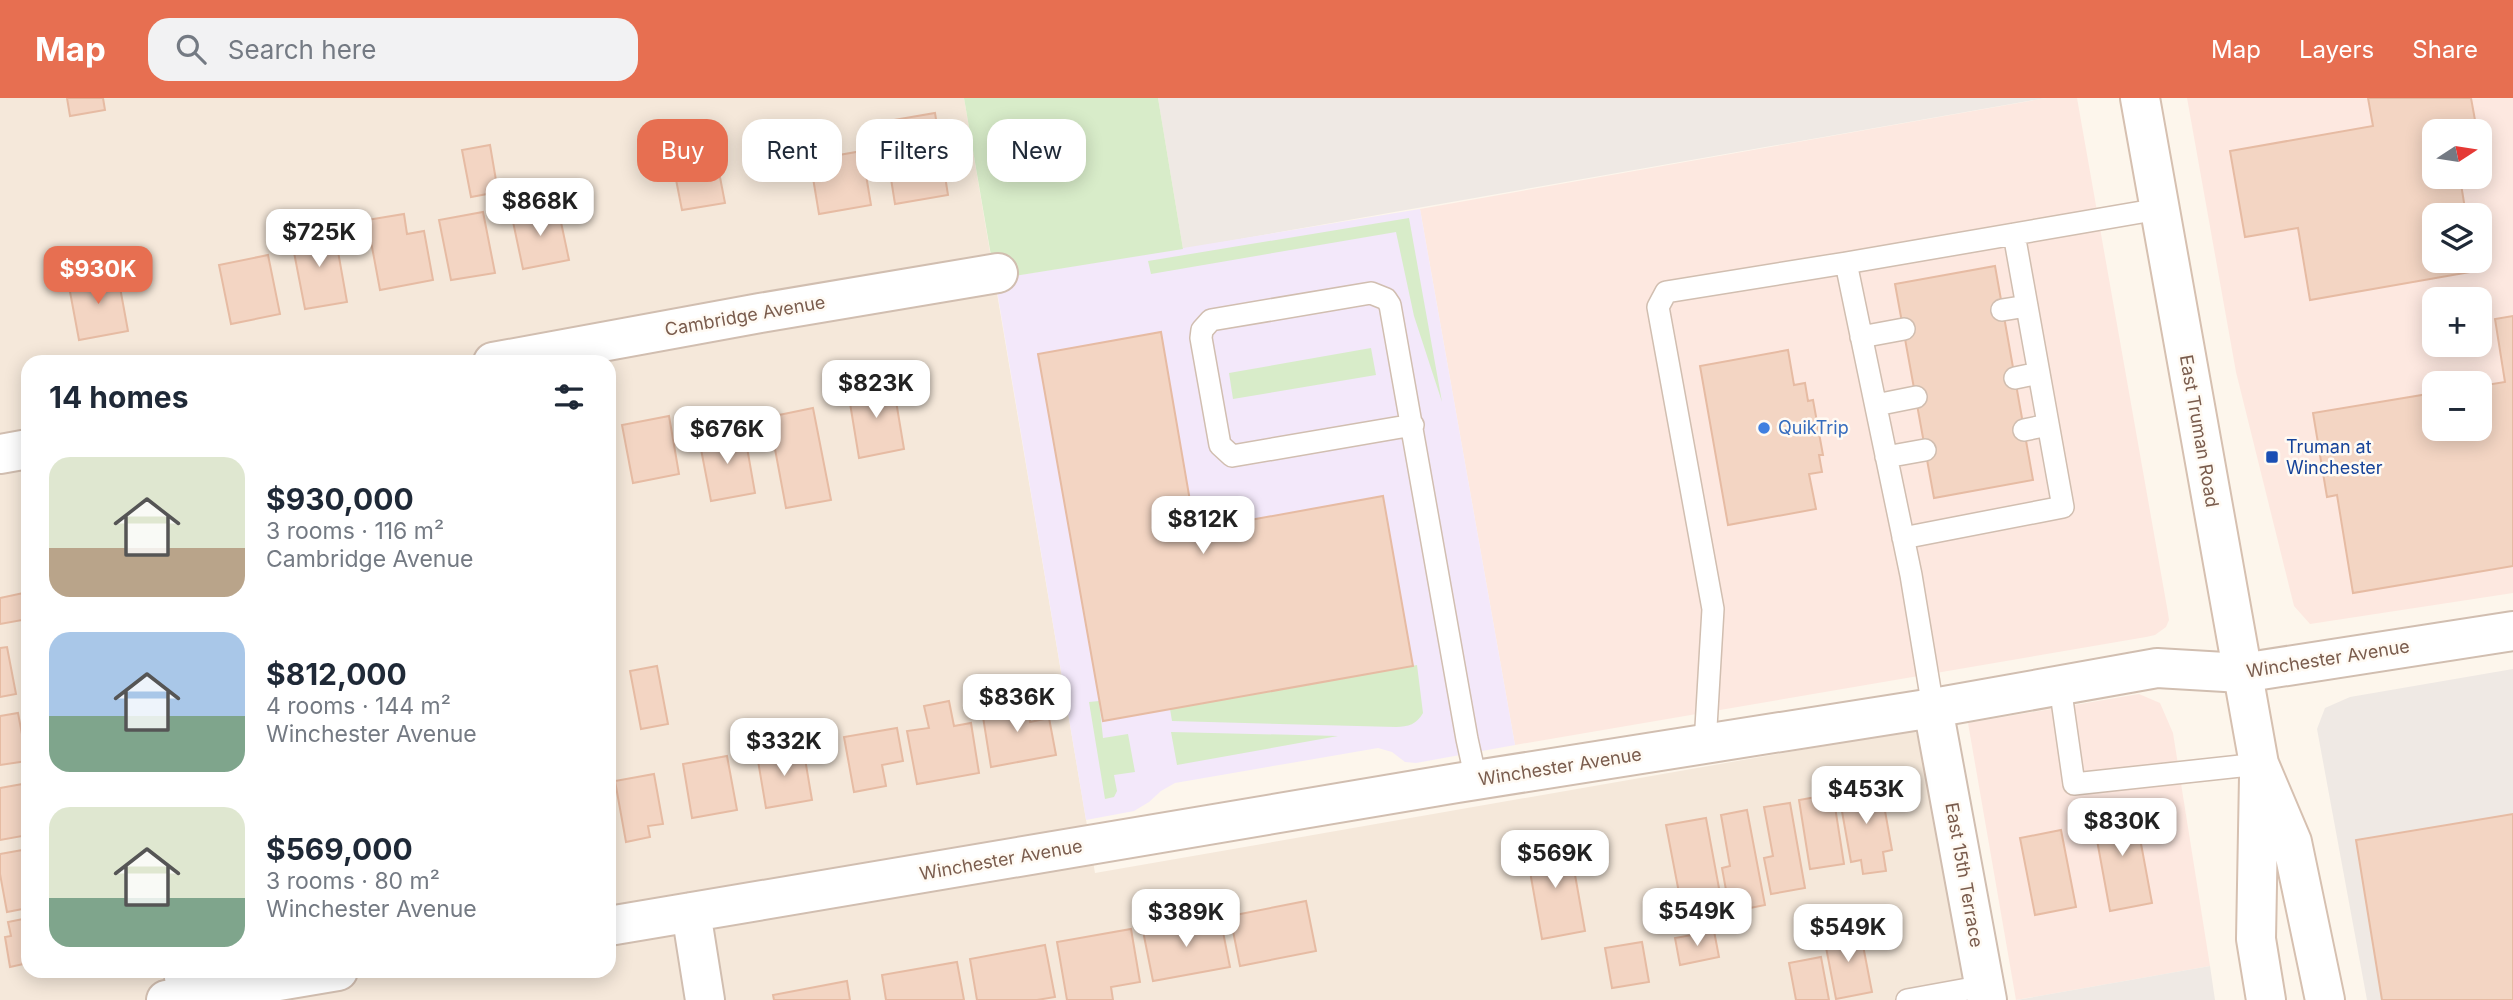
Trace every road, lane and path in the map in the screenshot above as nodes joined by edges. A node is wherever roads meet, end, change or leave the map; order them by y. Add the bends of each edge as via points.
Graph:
1 (2140, 98) edge
2 (2159, 209) junction
3 (2014, 234) junction
4 (1846, 262) junction
5 (998, 273) dead end
6 (2027, 306) junction
7 (2002, 310) dead end
8 (1904, 329) dead end
9 (1861, 337) junction
10 (531, 355) edge
11 (2039, 373) junction
12 (2015, 378) dead end
13 (1916, 397) dead end
14 (1876, 405) junction
15 (1413, 425) junction
16 (2048, 425) junction
17 (2024, 430) dead end
18 (21, 450) edge
19 (1925, 450) dead end
20 (0, 454) edge
21 (1886, 457) junction
22 (1903, 538) junction
23 (2513, 631) edge
24 (2242, 673) junction
25 (2060, 686) junction
26 (1933, 708) junction
27 (1705, 744) junction
28 (2259, 764) junction
29 (1476, 780) junction
30 (691, 912) junction
31 (616, 925) edge
32 (2256, 939) junction
33 (304, 978) edge
34 (173, 990) edge
35 (1985, 993) edge
36 (220, 995) edge
37 (705, 1000) edge
38 (1907, 1000) edge
39 (2253, 1000) edge
40 (2266, 1000) edge
41 (2325, 1000) edge

1 - 2 street, East Truman Road
2 - 3 lane
2 - 24 street, East Truman Road
3 - 4 lane
3 - 6 lane
4 - 9 lane
4 - 27 lane via 1666,292 1658,307 1713,609
5 - 10 street, Cambridge Avenue
6 - 7 lane
6 - 11 lane
8 - 9 lane
9 - 14 lane
11 - 12 lane
11 - 16 lane
13 - 14 lane
14 - 21 lane
15 - 15 lane via 1390,305 1378,295 1211,320 1202,330 1220,445 1232,456
15 - 29 lane
16 - 17 lane
16 - 22 lane via 2063,507
18 - 20 street
19 - 21 lane
21 - 22 lane
22 - 26 lane
23 - 24 street, Winchester Avenue
24 - 25 street, Winchester Avenue via 2157,668
24 - 28 street, East Truman Road
25 - 26 street, Winchester Avenue
25 - 28 lane via 2074,784
26 - 27 street, Winchester Avenue
26 - 35 street, East 15th Terrace
27 - 29 street, Winchester Avenue
28 - 32 street, East Truman Road
28 - 41 street, East Truman Road via 2292,842
29 - 30 street, Winchester Avenue
30 - 31 street, Winchester Avenue
30 - 37 street
32 - 39 street
32 - 40 street, East Truman Road
33 - 36 street
34 - 36 street
35 - 38 lane

